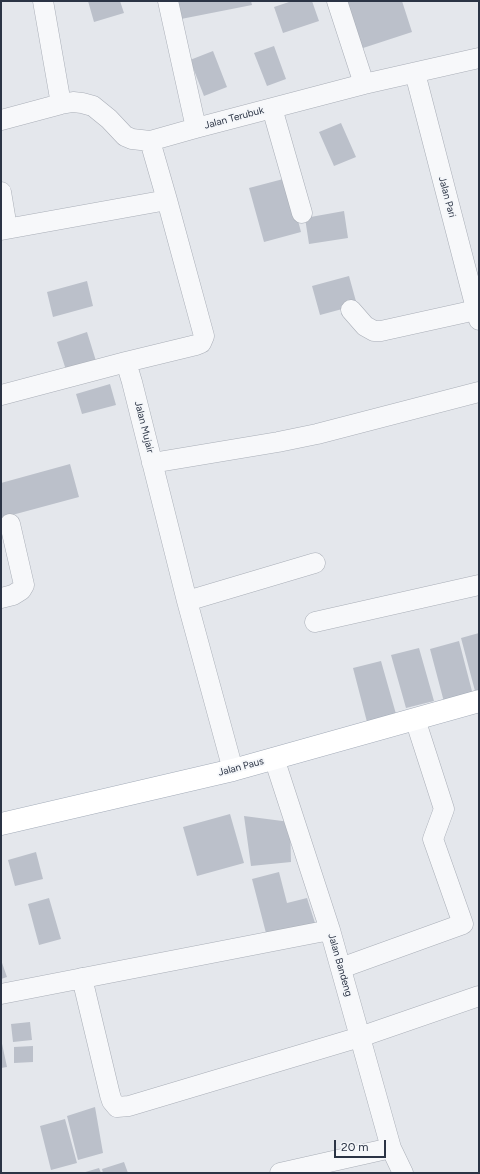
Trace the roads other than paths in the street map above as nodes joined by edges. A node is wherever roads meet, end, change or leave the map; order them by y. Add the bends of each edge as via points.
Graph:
1 (43, 1) edge
2 (168, 1) edge
3 (337, 1) edge
4 (479, 58) edge
5 (415, 73) junction
6 (364, 84) junction
7 (61, 104) junction
8 (272, 108) junction
9 (1, 120) edge
10 (196, 128) junction
11 (150, 141) junction
12 (1, 192) edge
13 (167, 200) junction
14 (302, 212) dead end
15 (4, 229) edge
16 (351, 310) dead end
17 (478, 315) edge
18 (126, 362) junction
19 (479, 392) edge
20 (1, 395) edge
21 (152, 463) junction
22 (10, 524) dead end
23 (316, 563) dead end
24 (479, 584) edge
25 (1, 598) edge
26 (187, 601) junction
27 (315, 622) dead end
28 (479, 701) edge
29 (415, 719) junction
30 (274, 758) junction
31 (233, 770) junction
32 (2, 821) edge
33 (330, 930) junction
34 (341, 968) junction
35 (82, 978) junction
36 (1, 994) edge
37 (479, 996) edge
38 (360, 1037) junction
39 (390, 1148) junction
40 (280, 1173) edge
41 (403, 1173) edge

1 - 7 street
2 - 10 street
3 - 6 street
4 - 5 street, Jalan Terubuk
5 - 6 street, Jalan Terubuk
5 - 17 street, Jalan Pari
6 - 8 street, Jalan Terubuk
7 - 9 street, Jalan Terubuk
7 - 11 street, Jalan Terubuk via 73,102 93,106 125,136 132,140
8 - 10 street, Jalan Terubuk
8 - 14 street
10 - 11 street, Jalan Terubuk
11 - 13 street
12 - 15 street
13 - 15 street
13 - 18 street via 203,340 196,345
16 - 17 street via 365,326 381,331
18 - 20 street
18 - 21 street, Jalan Mujair
19 - 21 street via 286,440
21 - 26 street, Jalan Mujair
22 - 25 street via 24,585 13,595
23 - 26 street
24 - 27 street
26 - 31 street, Jalan Mujair
28 - 29 main road, Jalan Paus
29 - 30 main road, Jalan Paus
29 - 34 street via 444,809 433,839 464,924
30 - 31 main road, Jalan Paus
30 - 33 street, Jalan Bandeng
31 - 32 main road, Jalan Paus
33 - 34 street, Jalan Bandeng
33 - 35 street
34 - 38 street, Jalan Bandeng
35 - 36 street
35 - 38 street via 110,1095 117,1107 128,1106
37 - 38 street
38 - 39 street, Jalan Bandeng
39 - 40 street
39 - 41 street, Jalan Bandeng

